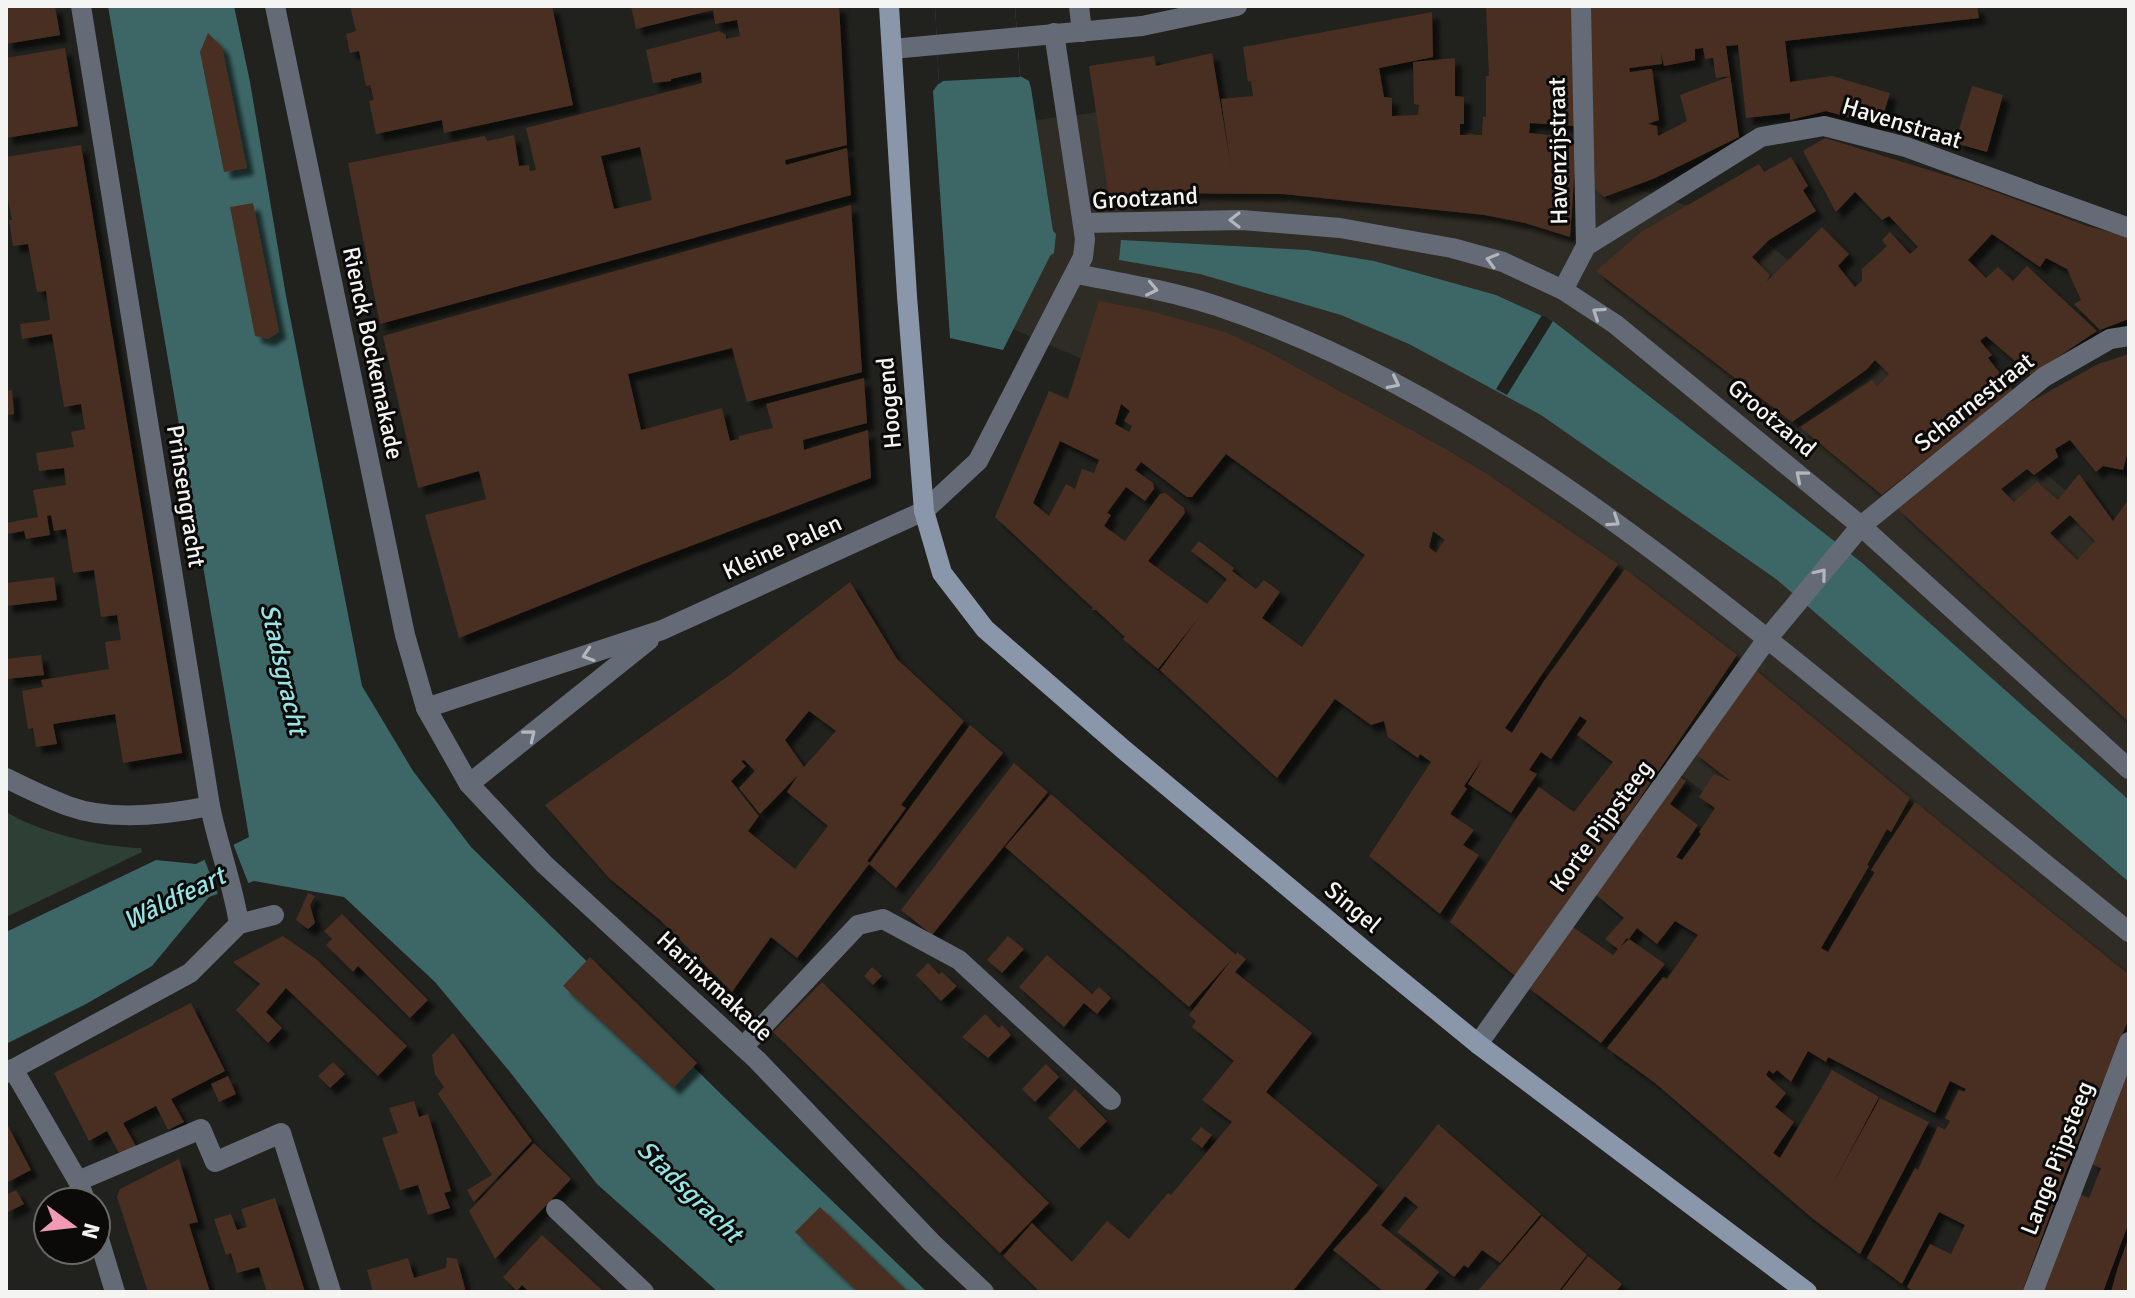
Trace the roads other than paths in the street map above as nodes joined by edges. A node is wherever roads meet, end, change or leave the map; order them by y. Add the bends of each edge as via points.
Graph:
1 (81, 6) edge
2 (275, 6) edge
3 (889, 6) edge
4 (1079, 6) edge
5 (1237, 6) edge
6 (1581, 6) edge
7 (1082, 32) junction
8 (1054, 33) junction
9 (892, 49) junction
10 (1083, 223) junction
11 (2129, 228) edge
12 (1586, 246) junction
13 (1076, 274) junction
14 (1563, 290) junction
15 (2129, 336) edge
16 (924, 511) junction
17 (1861, 526) junction
18 (662, 630) junction
19 (1767, 639) junction
20 (426, 708) junction
21 (2129, 769) edge
22 (6, 778) edge
23 (469, 784) junction
24 (210, 806) junction
25 (274, 915) dead end
26 (239, 924) junction
27 (2129, 932) edge
28 (2129, 1042) edge
29 (1478, 1044) junction
30 (743, 1047) junction
31 (9, 1071) edge
32 (1111, 1100) dead end
33 (78, 1181) junction
34 (80, 1186) edge
35 (556, 1209) dead end
36 (107, 1266) edge
37 (115, 1292) edge
38 (331, 1292) edge
39 (644, 1292) edge
40 (984, 1292) edge
41 (1807, 1292) edge
42 (2033, 1292) edge

1 - 24 street, Prinsengracht
2 - 20 street, Rienck Bockemakade via 405,635
3 - 9 main road, Hoogend
4 - 7 street
5 - 7 street via 1142,26
6 - 12 street, Havenzijstraat
7 - 8 street
8 - 9 street
8 - 10 street
9 - 16 main road, Hoogend
10 - 13 street, Grootzand via 1083,257
14 -> 10 street, Grootzand via 1503,262 1340,228 1242,220
11 - 12 street, Havenstraat via 1906,147 1824,126 1761,137
12 - 14 street, Havenzijstraat
13 - 16 street via 978,461
13 -> 19 street via 1216,306 1290,333 1441,407 1631,533
17 -> 14 street, Grootzand via 1615,324
15 - 17 street, Scharnestraat via 2110,339 2044,377
16 - 18 street, Kleine Palen
16 - 29 main road, Singel via 942,573 985,629
19 -> 17 street
17 - 21 street, Grootzand
18 -> 20 street, Kleine Palen
23 -> 18 street, Kleine Palen
19 - 27 street
19 - 29 street, Korte Pijpsteeg
20 - 23 street, Harinxmakade
22 - 24 street via 71,808 105,813 144,816
23 - 30 street, Harinxmakade via 544,864
24 - 26 street, Prinsengracht
25 - 26 street
26 - 31 street via 190,973
28 - 42 street, Lange Pijpsteeg
29 - 41 main road, Singel
30 - 32 street via 858,925 883,919 959,960
30 - 40 street, Harinxmakade
31 - 33 street
33 - 34 street
33 - 38 street via 201,1129 215,1162 281,1133
35 - 39 street
36 - 37 street

